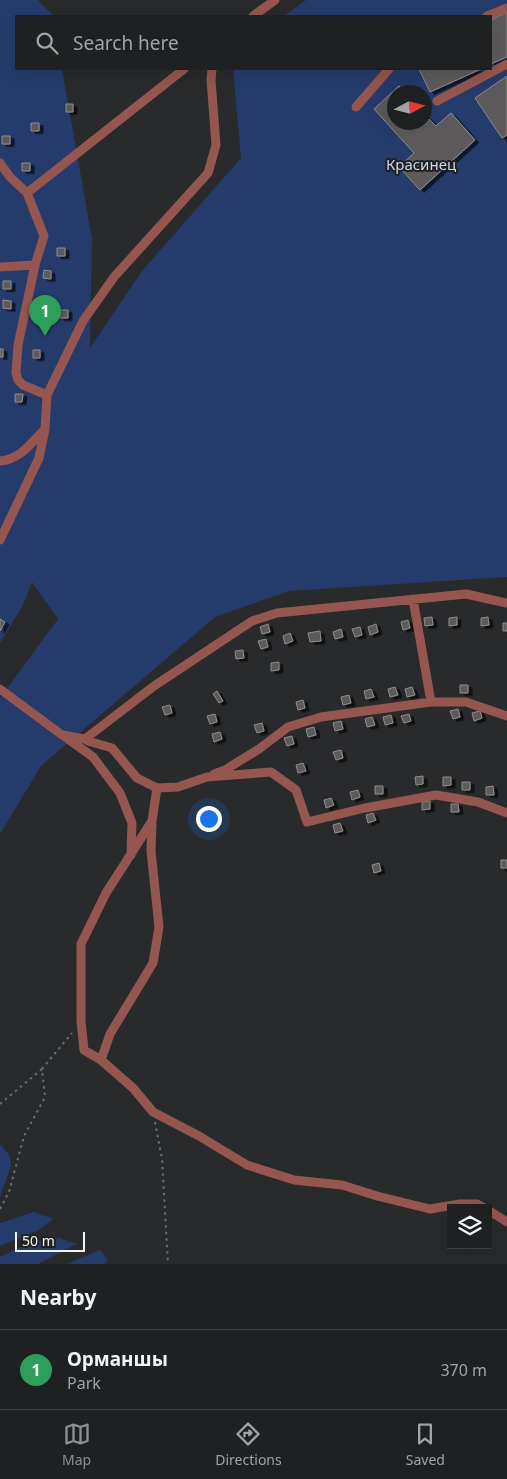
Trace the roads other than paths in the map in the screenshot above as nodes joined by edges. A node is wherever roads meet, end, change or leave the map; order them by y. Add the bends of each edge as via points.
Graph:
1 (275, 0) edge
2 (507, 8) edge
3 (254, 15) edge
4 (490, 15) edge
5 (507, 64) edge
6 (183, 70) edge
7 (212, 70) edge
8 (388, 70) edge
9 (437, 101) dead end
10 (356, 107) dead end
11 (0, 163) edge
12 (27, 193) junction
13 (35, 265) junction
14 (0, 267) edge
15 (47, 395) junction
16 (45, 429) junction
17 (0, 461) edge
18 (0, 540) edge
19 (412, 599) junction
20 (507, 603) edge
21 (0, 689) edge
22 (431, 702) junction
23 (507, 716) edge
24 (62, 735) junction
25 (85, 739) junction
26 (207, 777) junction
27 (157, 788) junction
28 (507, 813) edge
29 (152, 821) junction
30 (130, 856) junction
31 (101, 1060) junction
32 (447, 1206) edge
33 (492, 1213) edge
34 (507, 1222) edge

1 - 3 street
2 - 4 street
5 - 9 street
6 - 12 street
7 - 15 street via 216,145 208,173 114,278 83,321
8 - 10 street
11 - 12 street
12 - 13 street via 44,236
13 - 14 street
13 - 15 street via 18,346 16,373 22,384
15 - 16 street
16 - 17 street via 20,454 8,461
16 - 18 street via 39,458
19 - 20 street via 466,594
19 - 22 street
19 - 25 street via 277,613 252,621 154,686
21 - 24 street
22 - 23 street via 466,702
22 - 26 street via 321,717 288,727 225,770
24 - 25 street
24 - 30 street via 92,757 120,793 132,823
25 - 27 street via 112,748 137,778
26 - 27 street via 178,787
26 - 28 street via 271,772 296,790 307,822 436,795 478,802
27 - 29 street
29 - 30 street
29 - 31 street via 150,851 159,927 153,963 110,1034
30 - 31 street via 106,893 81,944 84,1050
31 - 32 street via 133,1088 153,1112 248,1165 294,1180 342,1185 430,1209
33 - 34 street

